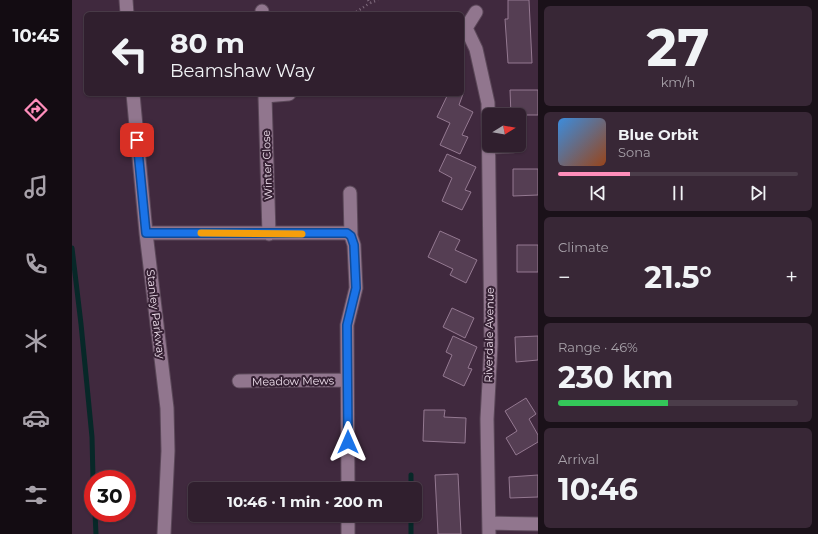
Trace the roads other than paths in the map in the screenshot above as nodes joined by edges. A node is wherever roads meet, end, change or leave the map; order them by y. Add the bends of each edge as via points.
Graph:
1 (126, 0) edge
2 (126, 12) edge
3 (476, 12) dead end
4 (464, 28) edge
5 (133, 96) edge
6 (265, 96) edge
7 (488, 108) edge
8 (489, 152) edge
9 (350, 193) dead end
10 (146, 233) junction
11 (269, 234) junction
12 (351, 236) junction
13 (347, 380) junction
14 (239, 381) dead end
15 (348, 482) edge
16 (348, 522) edge
17 (538, 524) edge
18 (489, 529) edge
19 (164, 534) edge
20 (348, 534) edge

1 - 2 street
3 - 4 street, Riverdale Avenue
4 - 7 street, Riverdale Avenue via 476,49
5 - 10 street, Stanley Parkway
6 - 11 street, Winter Close
8 - 18 street, Riverdale Avenue via 491,344 487,419
9 - 12 street
10 - 11 street
10 - 19 street, Stanley Parkway via 167,408 168,451
11 - 12 street via 347,233
12 - 13 street via 354,245 356,288 347,325
13 - 14 street, Meadow Mews
13 - 15 street
16 - 20 street
17 - 18 street, Riverdale Avenue

